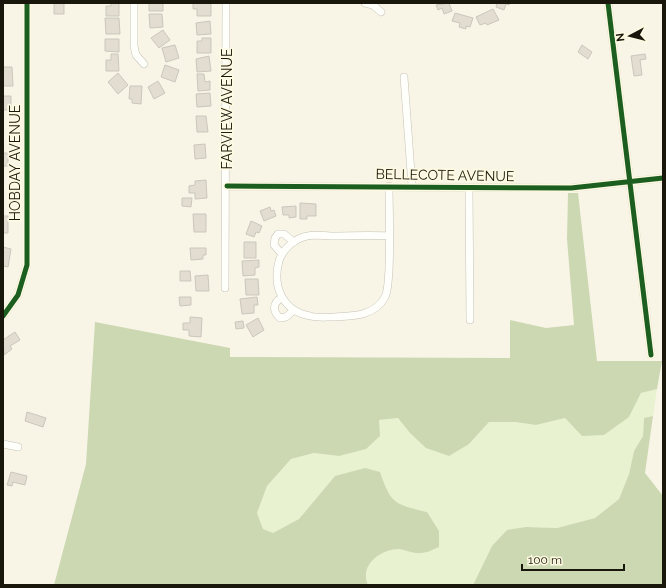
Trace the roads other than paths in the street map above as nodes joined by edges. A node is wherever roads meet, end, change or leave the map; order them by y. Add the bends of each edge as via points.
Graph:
1 (27, 3) edge
2 (134, 3) edge
3 (226, 3) edge
4 (365, 3) edge
5 (608, 3) edge
6 (381, 12) dead end
7 (144, 64) dead end
8 (404, 77) dead end
9 (663, 178) edge
10 (630, 182) junction
11 (227, 186) junction
12 (389, 186) junction
13 (412, 186) junction
14 (469, 188) junction
15 (389, 236) junction
16 (294, 242) junction
17 (282, 254) junction
18 (225, 288) dead end
19 (281, 298) junction
20 (294, 310) junction
21 (3, 316) edge
22 (470, 320) dead end
23 (651, 355) dead end
24 (3, 444) edge
25 (18, 447) dead end

1 - 21 street, HOBDAY AVENUE via 27,265 18,295
2 - 7 street via 134,46 136,55
3 - 11 street, FARVIEW AVENUE
4 - 6 street via 373,5
5 - 10 street
8 - 13 street
9 - 10 street, BELLECOTE AVENUE
10 - 14 street, BELLECOTE AVENUE via 571,188
10 - 23 street
11 - 12 street, BELLECOTE AVENUE
11 - 18 street, FARVIEW AVENUE
12 - 13 street, BELLECOTE AVENUE
12 - 15 street
13 - 14 street, BELLECOTE AVENUE
14 - 22 street
15 - 16 street via 308,236
15 - 20 street via 388,290 376,308 361,314 311,317
16 - 17 street
16 - 17 street via 284,234 278,234 274,245
17 - 19 street via 277,270
19 - 20 street
19 - 20 street via 274,309 280,318 286,317
24 - 25 street

